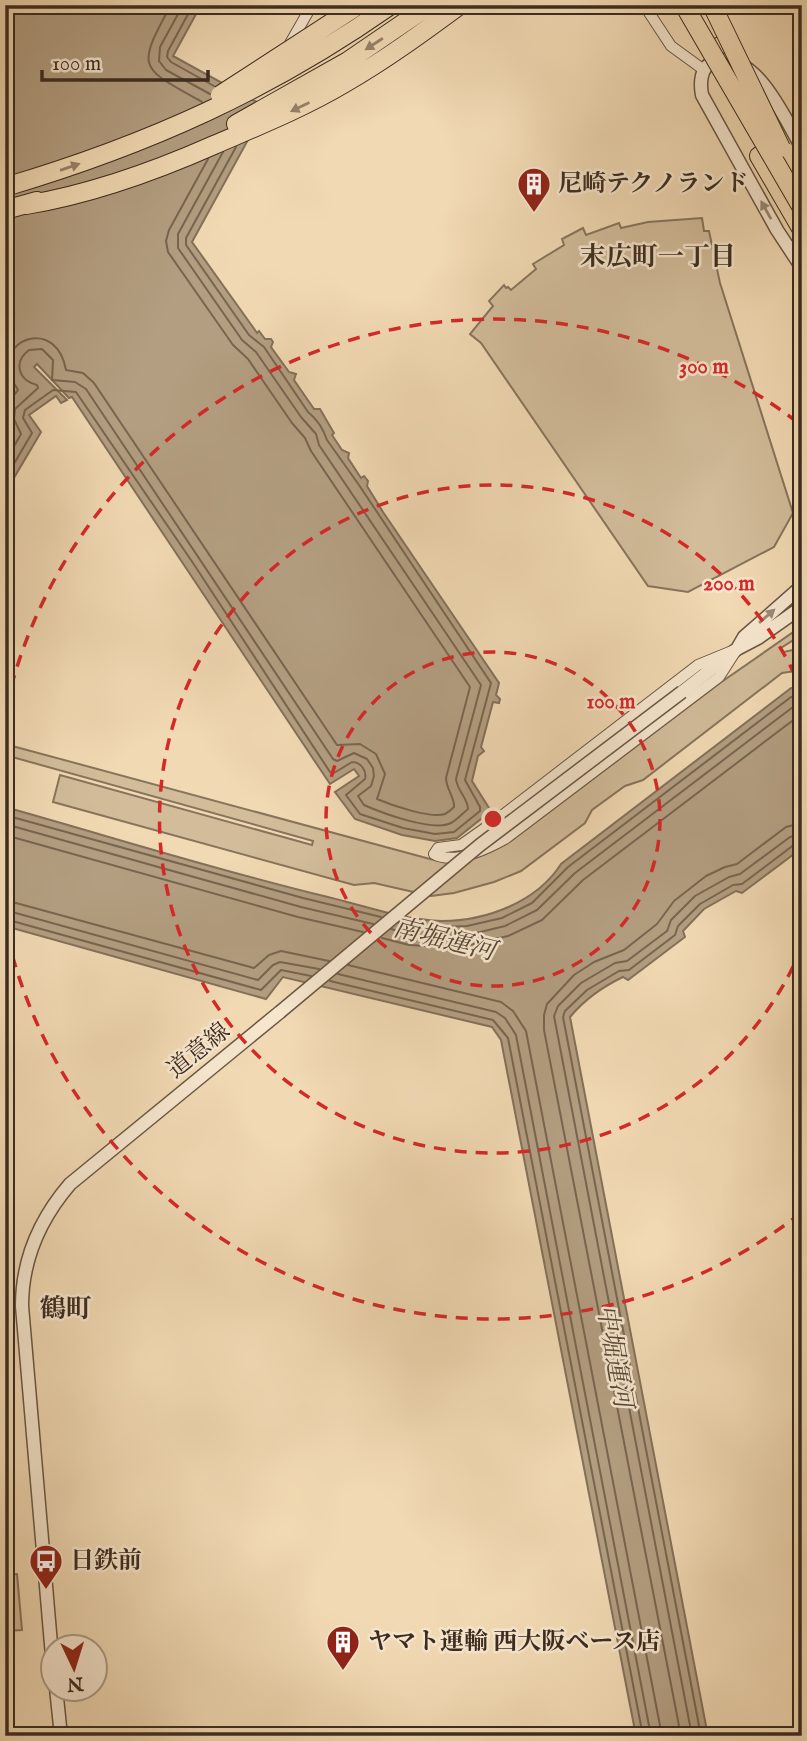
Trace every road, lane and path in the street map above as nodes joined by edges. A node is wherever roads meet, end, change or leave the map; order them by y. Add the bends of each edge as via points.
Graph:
1 (312, 5) edge
2 (357, 5) edge
3 (391, 5) edge
4 (430, 5) edge
5 (460, 5) edge
6 (644, 5) edge
7 (671, 5) edge
8 (684, 5) edge
9 (698, 5) edge
10 (712, 5) edge
11 (704, 70) junction
12 (264, 90) dead end
13 (780, 148) junction
14 (802, 148) edge
15 (108, 153) junction
16 (802, 184) edge
17 (5, 187) edge
18 (26, 205) junction
19 (802, 208) edge
20 (5, 210) edge
21 (802, 230) edge
22 (802, 268) edge
23 (802, 586) edge
24 (802, 607) edge
25 (737, 649) junction
26 (50, 1632) edge
27 (57, 1702) edge
28 (61, 1736) edge

1 - 12 street
2 - 15 highway, bridge via 247,79
3 - 15 highway, bridge via 250,92
4 -> 18 highway via 348,61 256,114 152,162
5 -> 18 highway via 381,61 301,107 119,183
6 - 11 street via 671,46
7 - 21 highway
8 - 19 highway, bridge
9 - 13 highway, bridge
10 - 13 highway, bridge
11 - 14 street via 712,62 726,61 749,69 766,88
22 -> 11 street via 702,96
13 - 16 highway
17 -> 15 highway, bridge
18 - 20 highway
25 -> 23 street, 道意線 via 744,637
24 - 25 street, 道意線
25 - 25 street via 719,677 506,839 482,852 442,859 434,854 438,848 461,845 495,821 698,665
25 - 26 street, 道意線, bridge via 480,845 70,1184 46,1216 30,1250 22,1306
27 - 28 street

